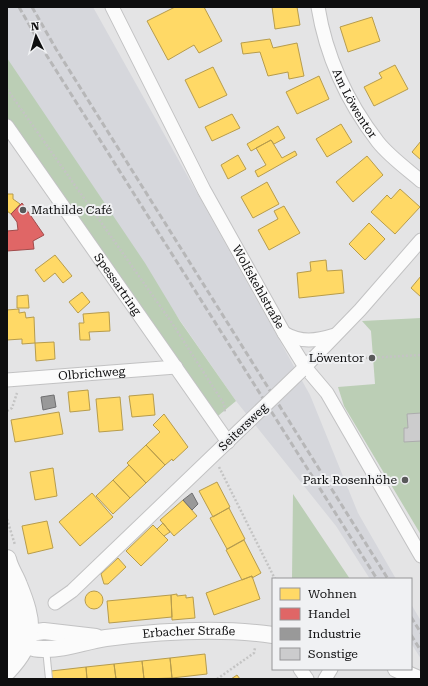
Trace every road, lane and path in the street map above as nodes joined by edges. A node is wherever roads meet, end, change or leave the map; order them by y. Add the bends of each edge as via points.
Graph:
1 (112, 7) edge
2 (318, 7) edge
3 (7, 89) edge
4 (7, 126) edge
5 (421, 182) edge
6 (421, 240) edge
7 (284, 333) junction
8 (337, 334) junction
9 (421, 355) edge
10 (176, 367) junction
11 (303, 369) junction
12 (22, 379) junction
13 (7, 380) edge
14 (7, 411) edge
15 (228, 442) junction
16 (213, 456) junction
17 (421, 556) edge
18 (8, 565) edge
19 (275, 578) edge
20 (55, 603) dead end
21 (272, 635) edge
22 (104, 638) junction
23 (19, 640) edge
24 (255, 648) dead end
25 (46, 649) junction
26 (301, 670) edge
27 (330, 670) edge
28 (398, 670) edge
29 (7, 671) edge
30 (49, 679) edge
31 (217, 679) edge
32 (307, 679) edge
33 (325, 679) edge
34 (419, 679) edge

1 - 7 street, Wolfskehlstraße via 204,190
2 - 5 street, Am Löwentor via 322,30 345,90 379,143
3 - 15 path via 172,323 224,404
4 - 10 street, Spessartring
6 - 8 street, Seitersweg
7 - 8 street via 302,340
7 - 11 street, Wolfskehlstraße
8 - 11 street, Seitersweg
9 - 11 path via 329,360
10 - 12 street, Olbrichweg
10 - 15 street, Spessartring
11 - 15 street, Seitersweg, bridge
11 - 17 street, Wolfskehlstraße via 327,393
12 - 13 street, Olbrichweg
12 - 14 path via 12,408
15 - 16 street, Seitersweg
16 - 19 path
16 - 20 street, Seitersweg via 72,591
18 - 23 main road via 13,622
21 - 22 street, Erbacher Straße via 206,630
22 - 23 street, Erbacher Straße via 65,632
22 - 25 street, Erbacher Straße
23 - 25 street, Erbacher Straße
23 - 29 main road via 20,656
24 - 31 path via 254,652
25 - 30 lane
26 - 32 street
27 - 33 street
28 - 34 street

